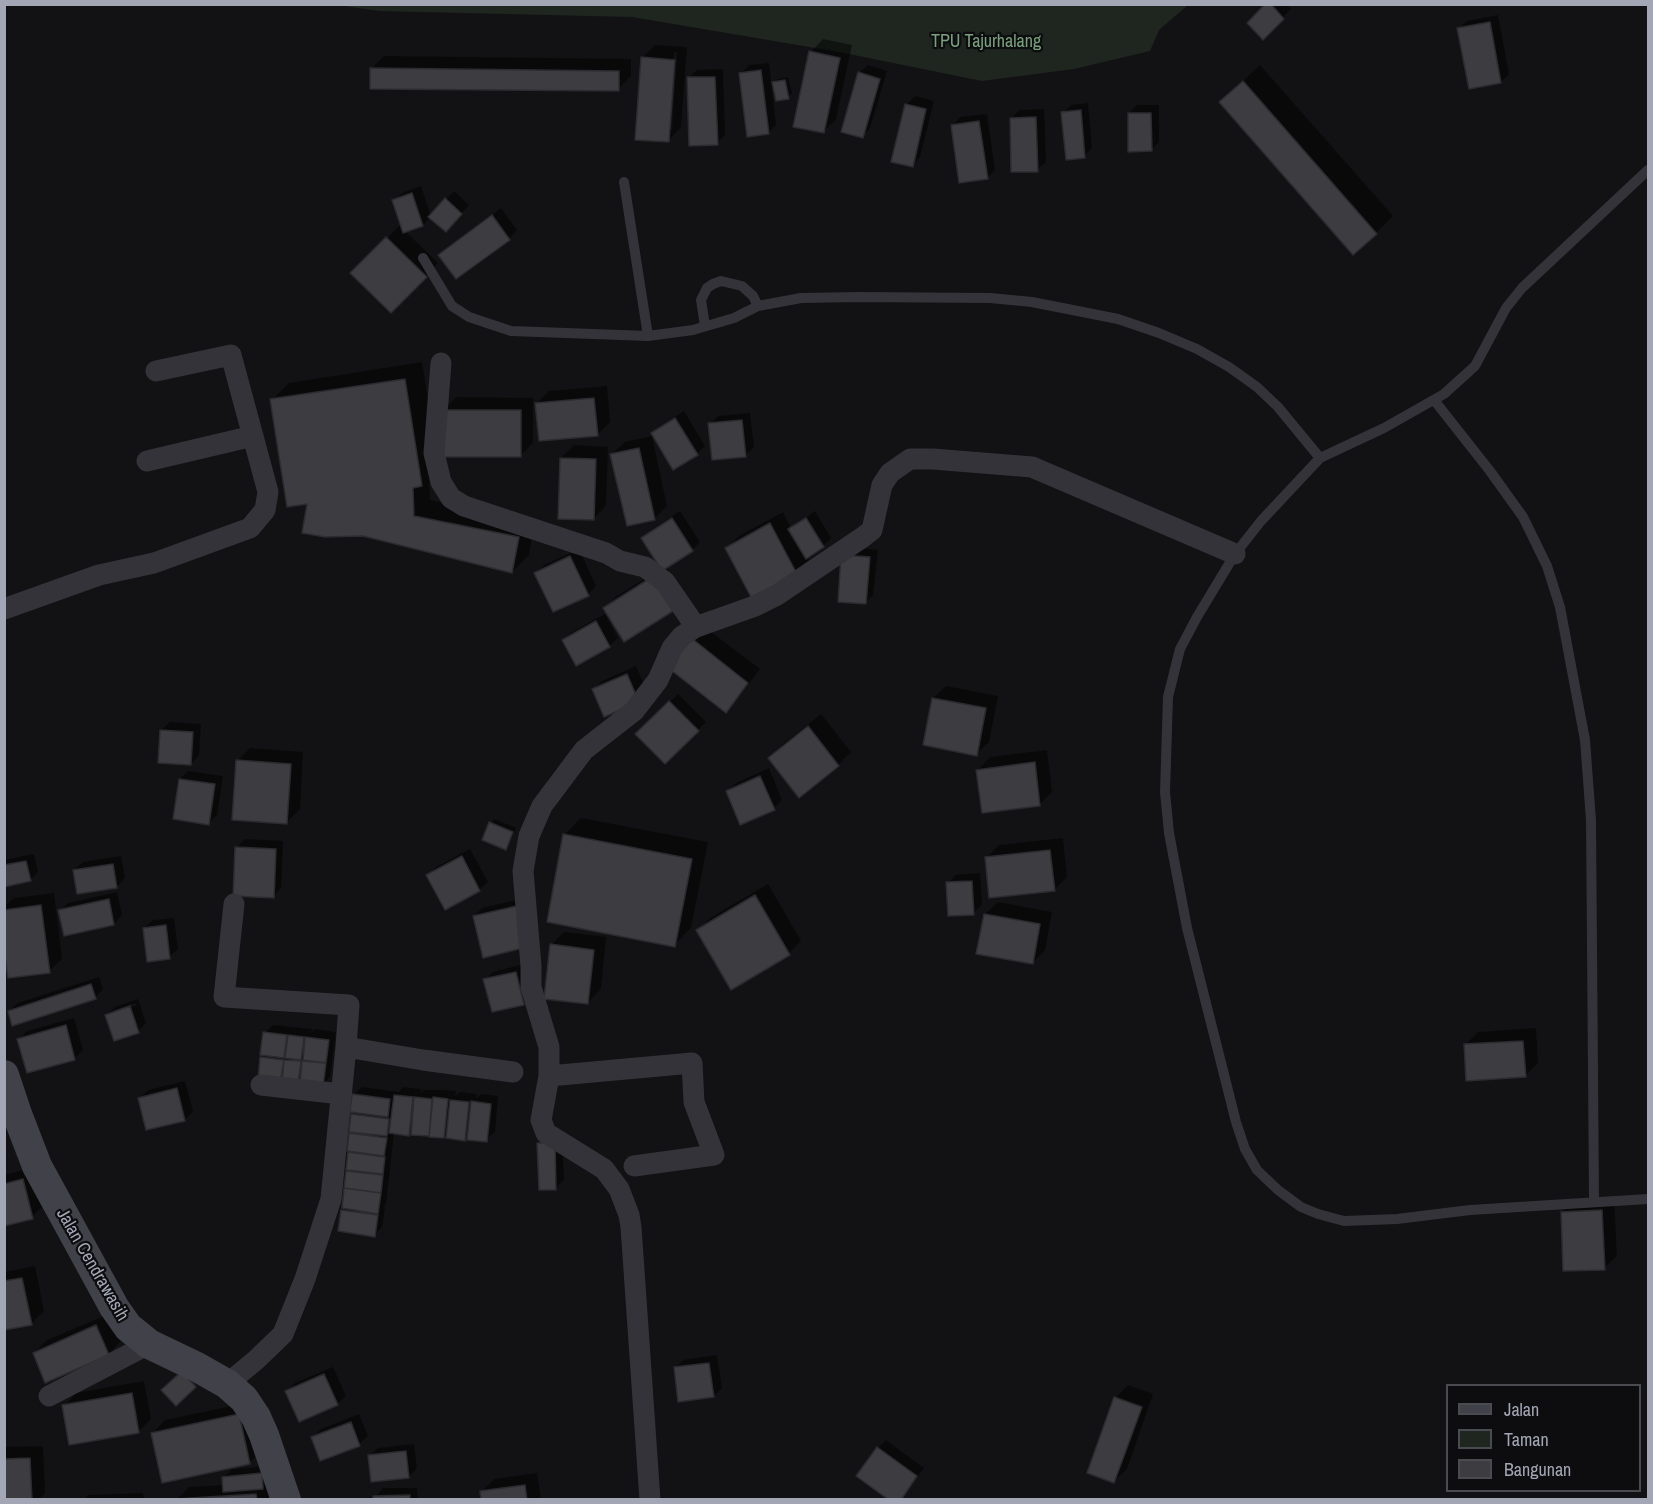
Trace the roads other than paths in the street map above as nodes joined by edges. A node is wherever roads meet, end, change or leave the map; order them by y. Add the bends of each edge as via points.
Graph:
1 (1648, 170) edge
2 (624, 182) dead end
3 (423, 258) dead end
4 (758, 306) junction
5 (705, 326) junction
6 (648, 336) junction
7 (441, 363) dead end
8 (156, 371) dead end
9 (1434, 400) junction
10 (253, 436) junction
11 (1320, 458) junction
12 (147, 461) dead end
13 (1235, 554) junction
14 (4, 609) edge
15 (696, 627) junction
16 (234, 904) dead end
17 (346, 1047) junction
18 (513, 1071) dead end
19 (4, 1075) edge
20 (549, 1076) junction
21 (261, 1085) dead end
22 (341, 1094) junction
23 (634, 1166) dead end
24 (1648, 1199) edge
25 (1594, 1201) junction
26 (149, 1344) junction
27 (227, 1384) junction
28 (49, 1396) dead end
29 (285, 1500) edge
30 (650, 1500) edge

1 - 9 lane via 1522,288 1475,366
2 - 6 lane
3 - 6 lane via 452,306 486,323 538,333
4 - 5 lane
4 - 5 lane via 742,286 722,281 707,288 701,300
4 - 11 lane via 801,298 990,298 1118,319 1160,333 1229,367 1278,407
5 - 6 lane
7 - 15 street via 434,453 441,482 451,498 464,506 645,567 665,582
8 - 10 street via 231,355
9 - 11 lane
9 - 25 lane via 1523,518 1547,566 1560,607 1585,740 1591,820
10 - 12 street
10 - 14 street via 268,492 265,510 250,528 154,563 99,575
11 - 13 lane
13 - 15 street via 1032,467 910,459 890,473 882,485 872,530 777,595
13 - 25 lane via 1180,649 1168,697 1165,792 1187,928 1245,1149 1257,1170 1301,1207 1344,1221
15 - 20 street via 672,648 658,680 634,711 584,750 566,772 542,806 529,836 523,871 531,987 549,1047
16 - 17 street via 224,997 349,1005
17 - 18 street
17 - 22 street
19 - 26 street, Jalan Cendrawasih via 37,1167 59,1210 114,1307 128,1327
20 - 23 street via 692,1063 694,1102 714,1155
20 - 30 street via 541,1120 546,1132 604,1169 619,1189 629,1215
21 - 22 street
22 - 27 street via 331,1199 301,1290 283,1334
24 - 25 lane
26 - 27 street, Jalan Cendrawasih
26 - 28 street
27 - 29 street, Jalan Cendrawasih via 244,1398 256,1418

